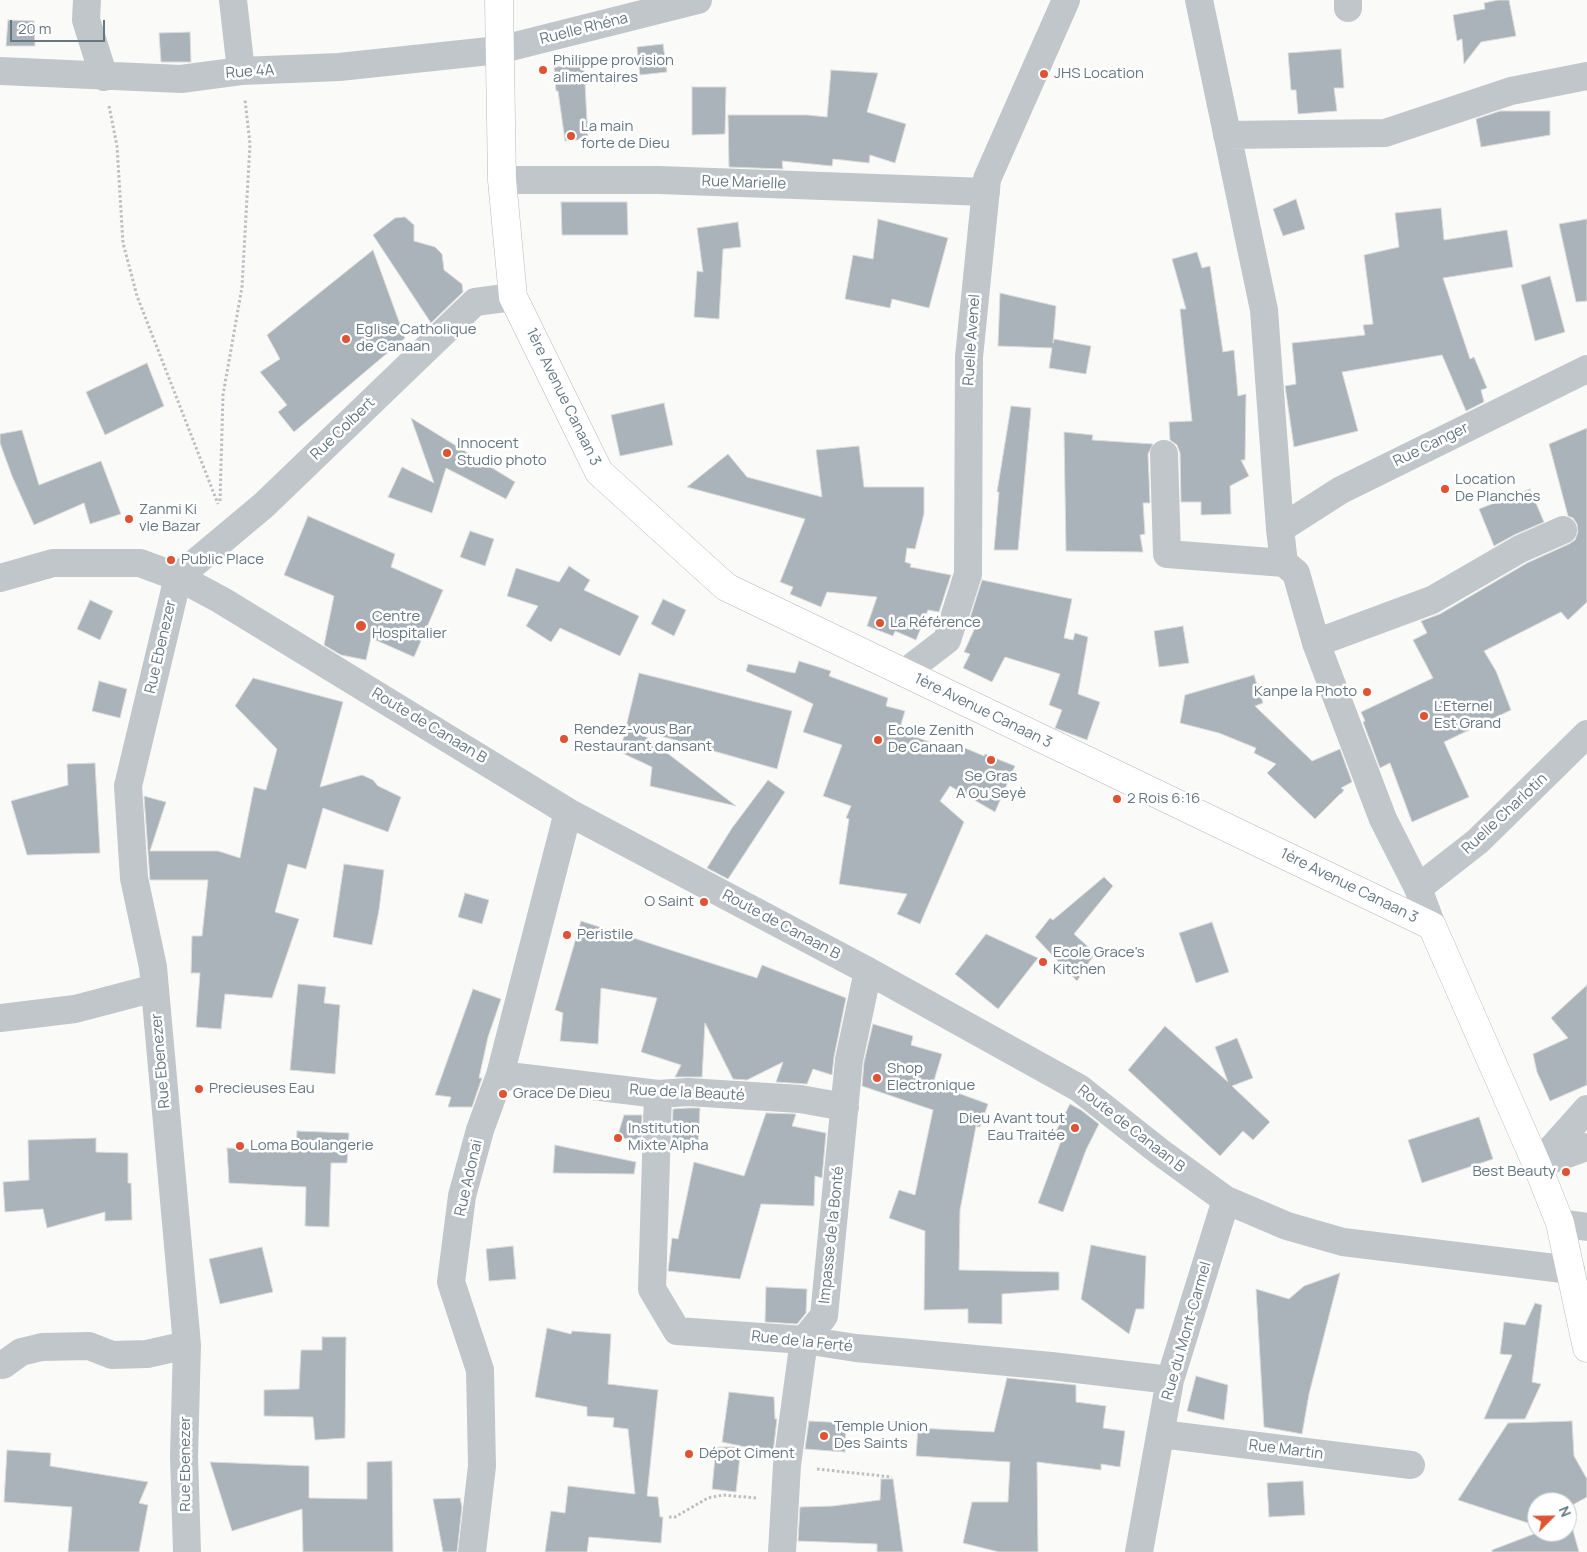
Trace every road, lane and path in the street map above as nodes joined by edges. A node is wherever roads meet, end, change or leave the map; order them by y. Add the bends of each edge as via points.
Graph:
1 (87, 0) edge
2 (233, 0) edge
3 (499, 0) edge
4 (698, 0) edge
5 (1066, 0) edge
6 (1199, 0) edge
7 (499, 50) junction
8 (0, 71) edge
9 (241, 71) junction
10 (1587, 76) edge
11 (104, 77) junction
12 (1227, 134) junction
13 (502, 180) junction
14 (986, 192) junction
15 (513, 297) junction
16 (1587, 369) edge
17 (1164, 454) dead end
18 (1280, 529) junction
19 (1563, 530) dead end
20 (1284, 563) junction
21 (178, 577) junction
22 (0, 578) edge
23 (1316, 643) junction
24 (904, 673) junction
25 (1587, 734) edge
26 (568, 812) junction
27 (1418, 888) junction
28 (1432, 926) junction
29 (868, 971) junction
30 (155, 988) junction
31 (0, 1018) edge
32 (500, 1075) junction
33 (658, 1094) junction
34 (844, 1107) junction
35 (1587, 1109) edge
36 (1587, 1147) edge
37 (1537, 1165) junction
38 (1226, 1200) junction
39 (1560, 1223) junction
40 (1587, 1227) edge
41 (1572, 1270) junction
42 (804, 1340) junction
43 (187, 1345) junction
44 (1587, 1348) edge
45 (0, 1364) edge
46 (1170, 1380) junction
47 (1161, 1434) junction
48 (1410, 1465) dead end
49 (844, 1473) dead end
50 (892, 1477) dead end
51 (784, 1500) junction
52 (669, 1517) dead end
53 (186, 1552) edge
54 (472, 1552) edge
55 (782, 1552) edge
56 (1139, 1552) edge

1 - 11 street via 86,20
2 - 9 street
3 - 7 main road, 1ère Avenue Canaan 3
4 - 7 street, Ruelle Rhéna
5 - 14 street, Ruelle Avenel via 987,179
6 - 12 street
7 - 9 street, Rue 4A via 339,67
7 - 13 main road, 1ère Avenue Canaan 3
8 - 11 street, Rue 4A
9 - 11 street, Rue 4A via 181,79
9 - 11 path via 250,144 242,286 224,395 220,509 137,296 125,252 117,146
10 - 12 street via 1511,91 1385,133
12 - 18 street via 1264,310
13 - 14 street, Rue Marielle via 658,180
13 - 15 main road, 1ère Avenue Canaan 3
14 - 24 street, Ruelle Avenel via 969,358 968,574 947,640
15 - 21 street, Rue Colbert via 474,302 264,505
15 - 24 main road, 1ère Avenue Canaan 3 via 599,472 726,587
16 - 18 street, Rue Canger via 1341,490
17 - 20 street via 1167,554
18 - 20 street
19 - 23 street via 1520,549 1432,600
20 - 23 street via 1296,573
21 - 22 street, Route de Canaan B via 140,563 53,563
21 - 26 street, Route de Canaan B
21 - 30 street, Rue Ebenezer via 128,786 134,878
23 - 27 street via 1383,819
24 - 28 main road, 1ère Avenue Canaan 3
25 - 27 street, Ruelle Charlotin via 1478,841
26 - 29 street, Route de Canaan B
26 - 32 street, Rue Adonai
27 - 28 street
28 - 37 main road, 1ère Avenue Canaan 3
29 - 34 street, Impasse de la Bonté via 849,1060
29 - 38 street, Route de Canaan B via 1080,1088
30 - 31 street via 75,1009
30 - 43 street, Rue Ebenezer
32 - 33 street, Rue de la Beauté
32 - 54 street, Rue Adonai via 480,1130 462,1196 451,1282 480,1370 482,1466
33 - 34 street, Rue de la Beauté via 688,1092 800,1099
33 - 42 street, Rue de la Ferté via 652,1289 677,1332
34 - 42 street, Impasse de la Bonté via 824,1316
35 - 37 street
36 - 37 street
37 - 39 main road, 1ère Avenue Canaan 3
38 - 41 street, Route de Canaan B via 1287,1226 1343,1242
38 - 46 street, Rue du Mont-Carmel
39 - 40 street
39 - 41 main road, 1ère Avenue Canaan 3
41 - 44 main road, 1ère Avenue Canaan 3
42 - 46 street, Rue de la Ferté
42 - 51 street
43 - 45 street via 147,1354 112,1355 89,1346 42,1347 21,1352
43 - 53 street, Rue Ebenezer
46 - 47 street, Rue du Mont-Carmel
47 - 48 street, Rue Martin
47 - 56 street, Rue du Mont-Carmel
49 - 50 path
51 - 52 path via 723,1495 708,1498
51 - 55 street

